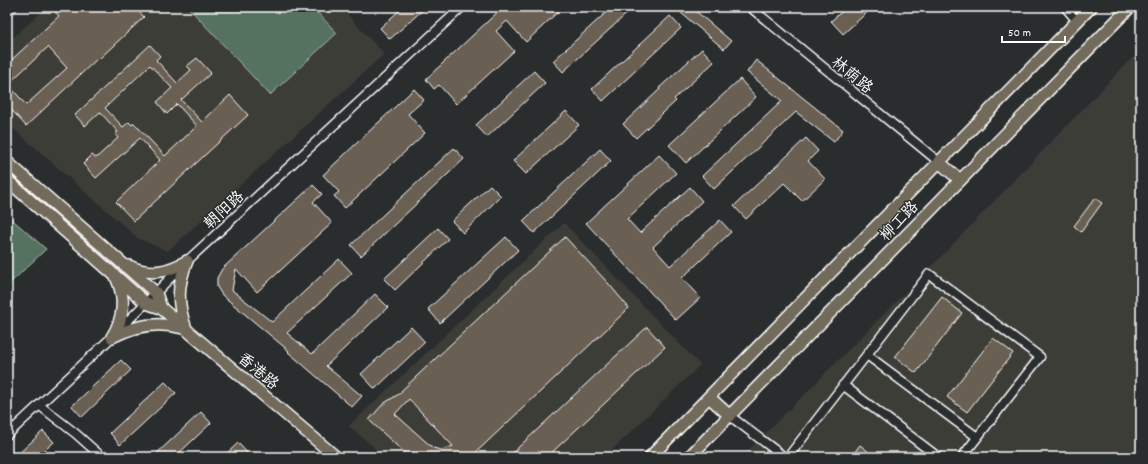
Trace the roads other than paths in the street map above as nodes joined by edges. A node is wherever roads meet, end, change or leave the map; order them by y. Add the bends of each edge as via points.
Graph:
1 (462, 7) edge
2 (750, 7) edge
3 (1065, 7) edge
4 (1090, 7) edge
5 (1130, 7) edge
6 (1077, 20) junction
7 (7, 162) edge
8 (939, 162) junction
9 (7, 180) edge
10 (960, 180) junction
11 (187, 261) junction
12 (123, 263) junction
13 (114, 274) junction
14 (156, 293) junction
15 (146, 303) junction
16 (162, 308) junction
17 (186, 329) junction
18 (112, 337) junction
19 (867, 355) junction
20 (844, 385) junction
21 (709, 397) junction
22 (39, 405) junction
23 (730, 416) junction
24 (7, 435) edge
25 (977, 437) junction
26 (102, 457) edge
27 (336, 457) edge
28 (650, 457) edge
29 (689, 457) edge
30 (784, 457) edge
31 (788, 457) edge
32 (938, 457) edge
33 (962, 457) edge

1 - 11 street, 朝阳路
2 - 8 street, 林荫路
3 - 6 street
4 - 6 main road, 柳工路
5 - 10 main road, 柳工路
6 - 8 main road, 柳工路
7 - 12 main road, 香港路
8 - 10 main road
8 - 21 main road, 柳工路
9 - 13 main road, 香港路
10 - 23 main road, 柳工路
11 - 12 main road via 175,268 148,272
11 - 14 street, 朝阳路
11 - 17 main road via 182,272 178,295
12 - 14 main road, 香港路
13 - 15 main road, 香港路
13 - 18 main road via 122,294 123,306 120,322
14 - 15 street, 朝阳路
14 - 16 main road, 香港路
15 - 16 main road, 香港路
15 - 18 street, 朝阳路
16 - 17 main road, 香港路
17 - 18 main road via 161,324 148,325
17 - 27 main road, 香港路
18 - 22 street, 朝阳路
19 - 20 street
19 - 25 street
19 - 25 street via 929,274 1040,357
20 - 31 street
20 - 32 street
21 - 23 main road
21 - 28 main road, 柳工路
22 - 24 street, 朝阳路
22 - 26 street
23 - 29 main road, 柳工路
23 - 30 street
25 - 33 street

